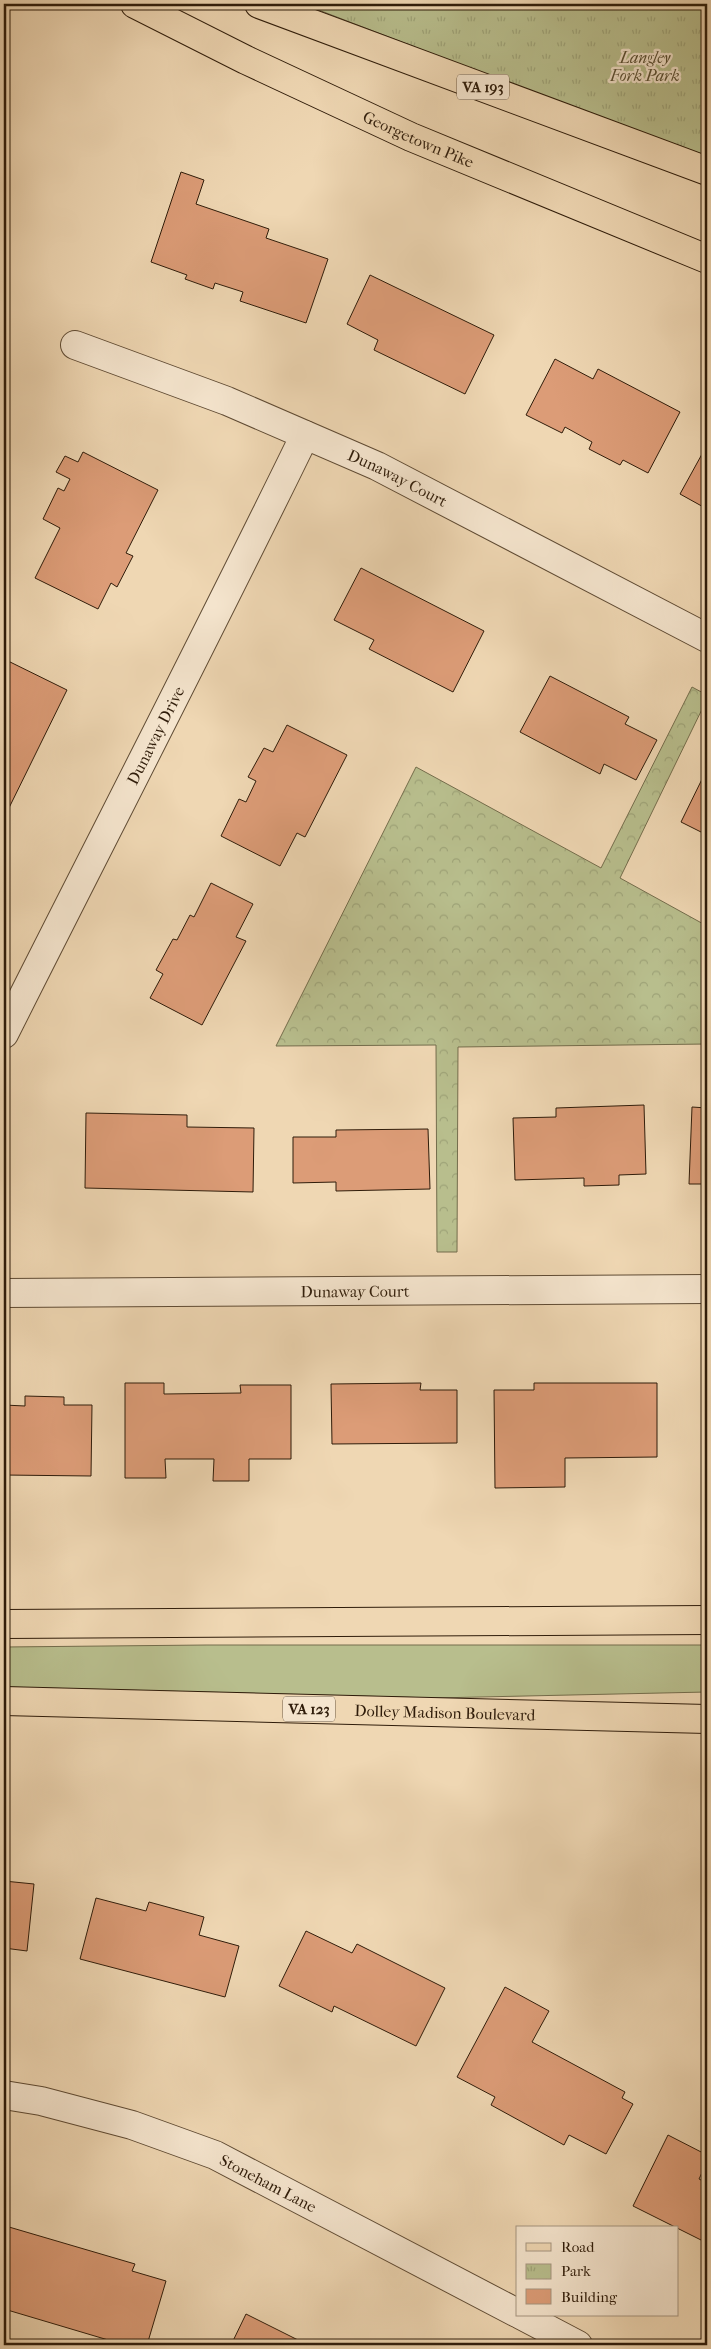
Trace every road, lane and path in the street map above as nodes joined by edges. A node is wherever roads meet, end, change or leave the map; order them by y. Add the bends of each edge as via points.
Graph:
1 (134, 4) edge
2 (259, 4) edge
3 (296, 11) edge
4 (707, 171) edge
5 (707, 259) edge
6 (75, 345) dead end
7 (304, 435) junction
8 (707, 638) edge
9 (4, 1034) edge
10 (707, 1289) edge
11 (4, 1293) edge
12 (707, 1620) edge
13 (4, 1624) edge
14 (4, 1701) edge
15 (707, 1719) edge
16 (4, 2096) edge
17 (516, 2312) edge
18 (523, 2316) edge
19 (578, 2345) edge

1 - 5 main road, Georgetown Pike via 410,137
2 - 3 main road, VA 193
3 - 4 main road, VA 193
6 - 7 street, Dunaway Court via 227,401
7 - 8 street, Dunaway Court via 377,466
7 - 9 street, Dunaway Drive via 210,629
10 - 11 street, Dunaway Court
12 - 13 main road
14 - 15 main road, Dolley Madison Boulevard / VA 123
16 - 17 street, Stoneham Lane via 41,2101 132,2125 215,2155
18 - 19 street

